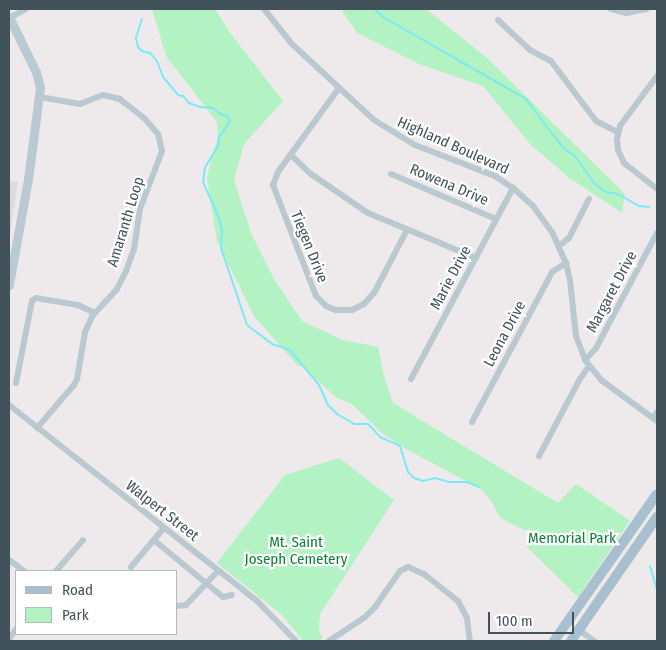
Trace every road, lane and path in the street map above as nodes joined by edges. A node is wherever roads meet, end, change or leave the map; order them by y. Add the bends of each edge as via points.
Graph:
1 (26, 9) edge
2 (264, 9) edge
3 (611, 9) edge
4 (647, 9) edge
5 (9, 17) edge
6 (498, 20) dead end
7 (657, 76) edge
8 (339, 88) junction
9 (40, 97) junction
10 (618, 132) junction
11 (291, 155) junction
12 (391, 174) dead end
13 (513, 188) junction
14 (657, 189) edge
15 (589, 199) dead end
16 (496, 219) junction
17 (406, 230) junction
18 (657, 233) edge
19 (559, 246) junction
20 (476, 258) junction
21 (566, 262) junction
22 (9, 285) edge
23 (93, 315) junction
24 (586, 360) junction
25 (589, 366) junction
26 (411, 379) dead end
27 (16, 383) dead end
28 (9, 405) edge
29 (657, 412) edge
30 (655, 420) edge
31 (472, 422) dead end
32 (38, 428) junction
33 (539, 456) dead end
34 (657, 494) edge
35 (657, 517) edge
36 (163, 529) junction
37 (83, 540) dead end
38 (155, 541) junction
39 (9, 560) edge
40 (131, 568) dead end
41 (23, 570) edge
42 (57, 570) edge
43 (218, 571) junction
44 (206, 583) junction
45 (232, 595) dead end
46 (178, 606) edge
47 (578, 630) junction
48 (296, 641) edge
49 (329, 641) edge
50 (470, 641) edge
51 (554, 641) edge
52 (571, 641) edge
53 (594, 641) edge

1 - 5 street
2 - 8 street, Highland Boulevard via 284,35
3 - 4 street via 626,13
5 - 9 street via 36,72
6 - 10 street via 530,50 550,61 596,121
7 - 10 street
8 - 11 street, Tiegen Drive
8 - 13 street, Highland Boulevard via 396,136 484,171
9 - 22 street
9 - 23 street, Amaranth Loop via 80,104 103,95 120,98 144,118 162,142 162,151 140,208 134,250 117,289
10 - 14 street via 618,150 624,163
11 - 17 street via 340,196
11 - 17 street, Tiegen Drive via 276,176 274,192 311,288 326,306 347,311 368,301
12 - 16 street, Rowena Drive
13 - 16 street, Marie Drive
13 - 19 street, Highland Boulevard via 541,216
15 - 19 street via 569,238
16 - 20 street, Marie Drive
17 - 20 street
18 - 24 street, Margaret Drive via 596,348
19 - 21 street, Highland Boulevard
20 - 26 street, Marie Drive
21 - 24 street, Highland Boulevard via 576,336
21 - 31 street, Leona Drive via 552,272
23 - 27 street via 91,310 78,305 36,298 32,301
23 - 32 street, Amaranth Loop via 85,332 77,380
24 - 25 street, Highland Boulevard
25 - 30 street, Highland Boulevard via 610,387
25 - 33 street
28 - 32 street, Walpert Street
29 - 30 street
32 - 36 street, Walpert Street
34 - 51 main road
35 - 47 main road
36 - 38 street
36 - 43 street, Walpert Street
37 - 42 street
38 - 40 street
38 - 44 street
39 - 41 street
43 - 44 street
43 - 48 street, Walpert Street via 267,610
44 - 45 street via 223,596
44 - 46 street via 186,605
47 - 52 main road
47 - 53 street
49 - 50 street via 365,617 400,571 408,567 424,574 458,601 466,618

